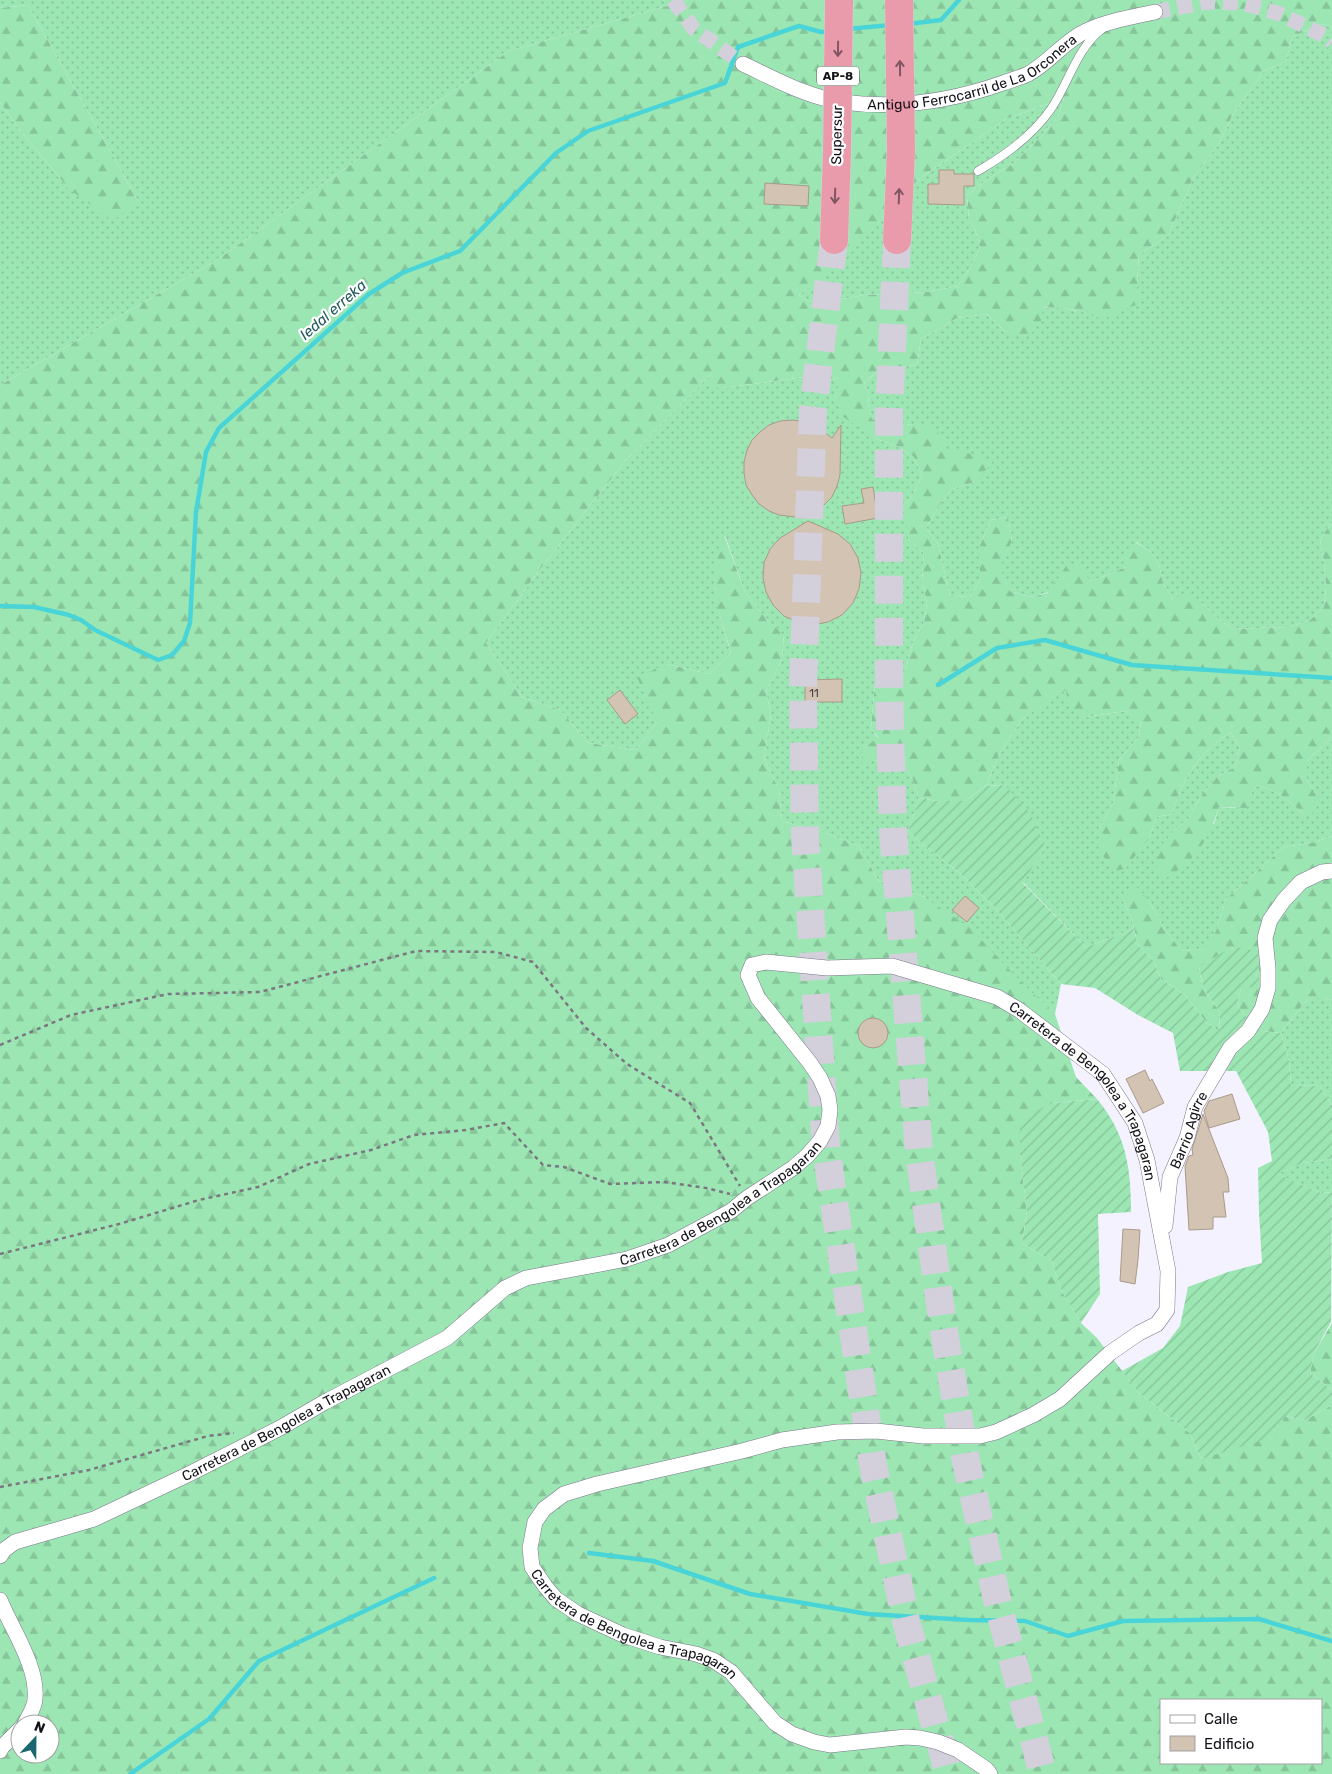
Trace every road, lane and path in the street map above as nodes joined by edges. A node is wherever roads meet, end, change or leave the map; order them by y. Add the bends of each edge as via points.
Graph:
1 (839, 0) edge
2 (899, 0) edge
3 (1155, 12) tunnel mouth
4 (1112, 22) junction
5 (743, 64) tunnel mouth
6 (978, 171) dead end
7 (834, 240) tunnel mouth
8 (897, 240) tunnel mouth
9 (1332, 871) edge
10 (0, 1045) edge
11 (747, 1198) junction
12 (1163, 1244) junction
13 (0, 1254) edge
14 (235, 1433) dead end
15 (0, 1487) edge
16 (0, 1556) edge
17 (0, 1600) edge
18 (29, 1714) edge
19 (10, 1739) edge
20 (0, 1751) edge
21 (990, 1774) edge

1 -> 7 highway, Supersur / AP-8, bridge
8 -> 2 highway, bridge via 901,152
3 - 4 street, Antiguo Ferrocarril de La Orconera
4 - 5 street, Antiguo Ferrocarril de La Orconera via 1085,31 1027,74 984,90 916,103 841,102 797,90
4 - 6 lane via 1093,37 1080,54 1050,110 1033,129 1021,142
9 - 12 street, Barrio Agirre via 1301,882 1270,920 1265,938 1268,988 1262,1009 1248,1031 1230,1048 1196,1107 1170,1177
10 - 11 path via 71,1015 168,994 260,992 416,951 496,952 533,962 586,1028 627,1064 690,1103
11 - 12 street, Carretera de Bengolea a Trapagaran via 808,1156 828,1126 830,1110 820,1078 758,998 748,975 752,965 766,962 827,968 892,966 997,997 1103,1074 1135,1123 1147,1160
11 - 13 path via 665,1182 610,1184 564,1167 544,1165 504,1123 414,1135 371,1150 309,1164 258,1187
11 - 16 street, Carretera de Bengolea a Trapagaran via 732,1211 668,1245 627,1259 526,1278 506,1288 447,1338 280,1428 94,1519 15,1542
12 - 21 street, Carretera de Bengolea a Trapagaran via 1168,1271 1167,1310 1157,1324 1110,1353 1060,1399 996,1432 980,1436 923,1436 876,1430 782,1440 564,1494 544,1509 535,1522 530,1548 532,1568 556,1599 578,1614 624,1635 713,1660 731,1672 775,1723 792,1734 830,1745 906,1736 920,1738 958,1750
14 - 15 path via 208,1436 89,1470
17 - 18 street via 33,1678 35,1700
19 - 20 street

